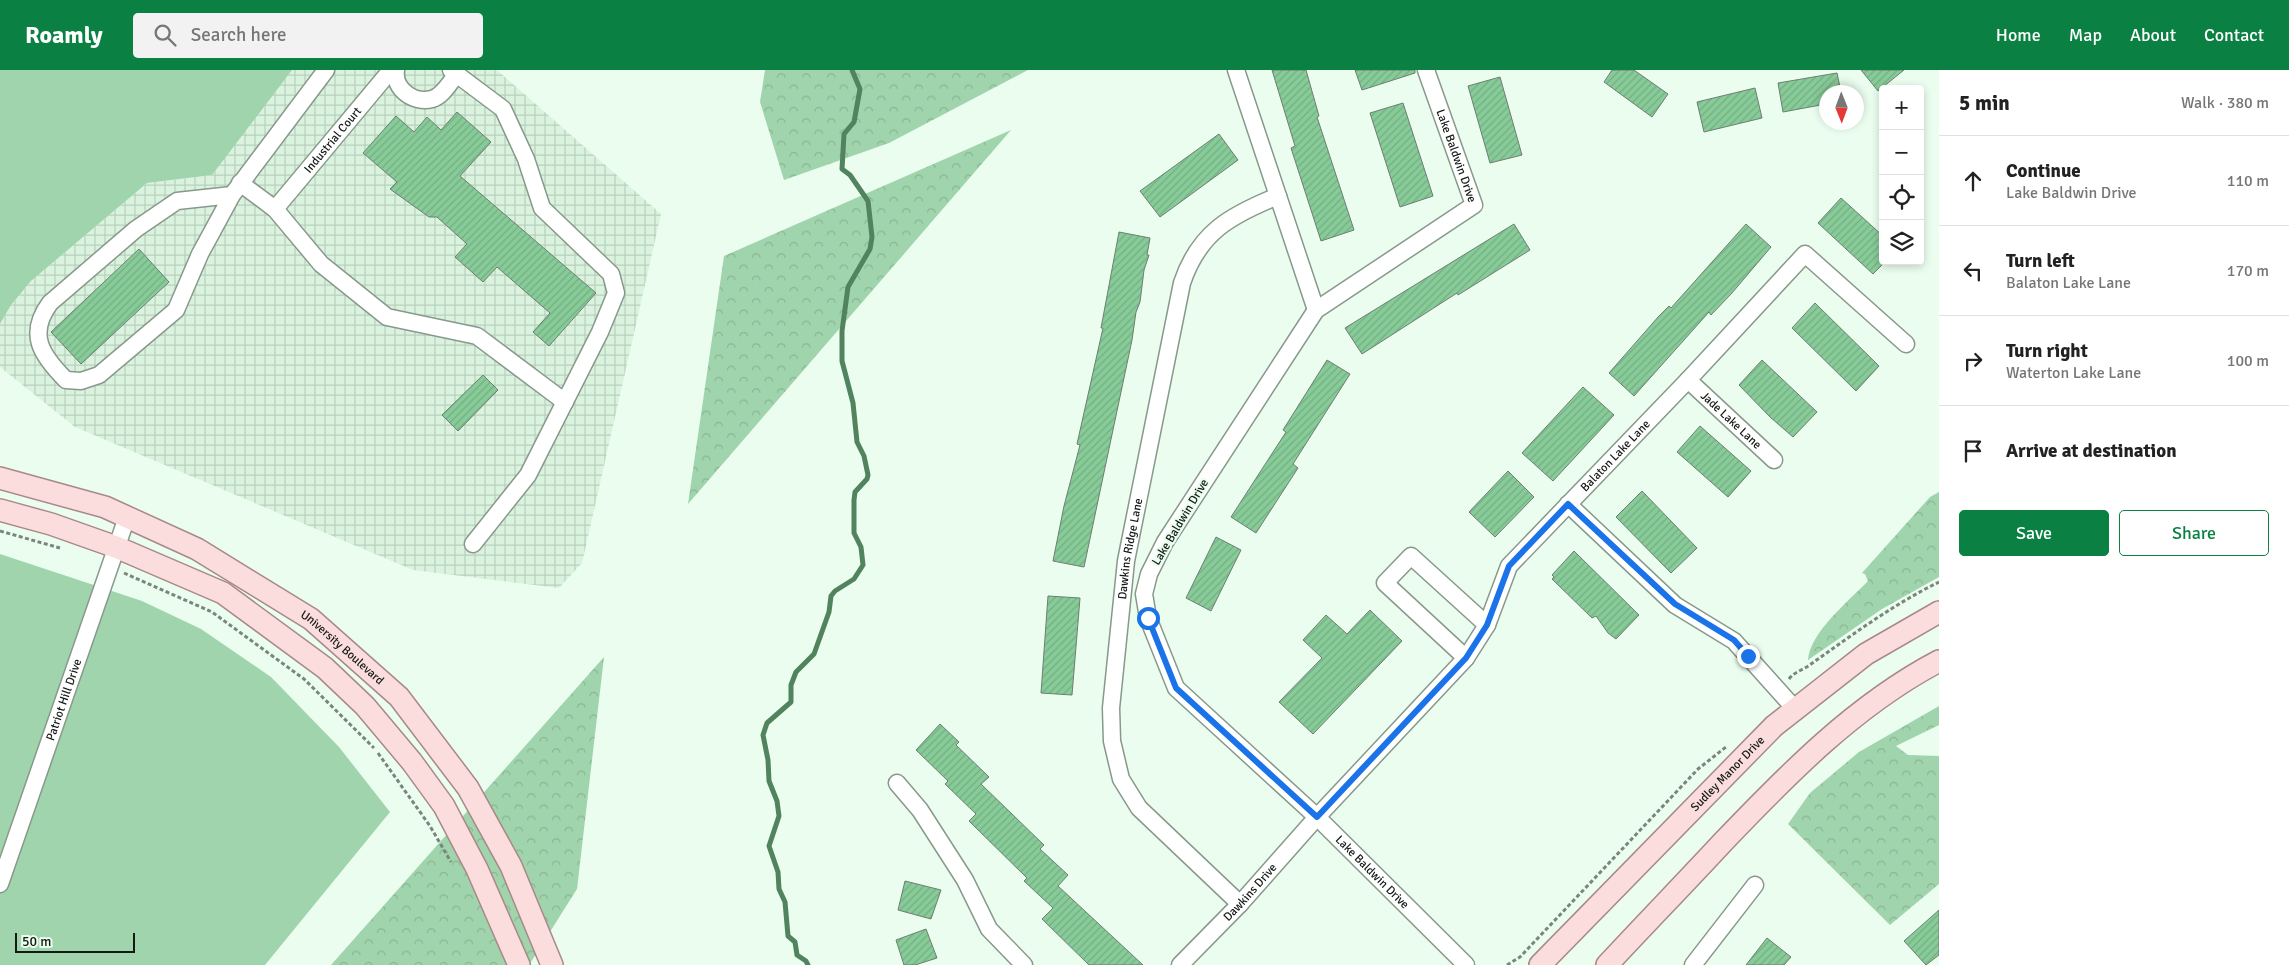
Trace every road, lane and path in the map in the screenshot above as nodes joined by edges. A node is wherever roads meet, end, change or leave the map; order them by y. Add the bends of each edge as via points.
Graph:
1 (326, 70) edge
2 (392, 70) edge
3 (396, 70) edge
4 (1236, 70) edge
5 (1426, 70) edge
6 (454, 72) edge
7 (236, 189) junction
8 (1278, 196) junction
9 (274, 210) junction
10 (1316, 310) junction
11 (1906, 344) dead end
12 (1688, 380) junction
13 (565, 402) junction
14 (1774, 460) dead end
15 (0, 478) edge
16 (1568, 504) junction
17 (0, 510) edge
18 (127, 517) junction
19 (0, 531) edge
20 (474, 544) dead end
21 (116, 546) junction
22 (64, 549) dead end
23 (109, 567) junction
24 (1939, 582) edge
25 (1939, 612) edge
26 (1487, 625) junction
27 (1466, 658) junction
28 (1939, 660) edge
29 (1806, 669) dead end
30 (1795, 709) junction
31 (1728, 745) dead end
32 (897, 783) dead end
33 (1317, 817) junction
34 (453, 867) dead end
35 (0, 884) edge
36 (1755, 885) dead end
37 (1240, 904) junction
38 (518, 965) edge
39 (552, 965) edge
40 (1024, 965) edge
41 (1180, 965) edge
42 (1466, 965) edge
43 (1507, 965) edge
44 (1540, 965) edge
45 (1607, 965) edge
46 (1693, 965) edge

1 - 7 street
2 - 9 street, Industrial Court
3 - 6 street via 394,78 398,86 410,97 423,100 441,94
4 - 8 street
5 - 10 street, Lake Baldwin Drive via 1474,205
6 - 13 street via 503,109 526,159 542,208 611,274 616,293 609,314
7 - 7 street via 200,254 176,310 99,375 82,381 66,380 46,359 38,334 40,317 50,303 136,229 177,201
7 - 9 street
8 - 10 street
8 - 37 street, Dawkins Ridge Lane via 1244,210 1218,228 1195,254 1182,283 1126,561 1111,708 1116,759 1121,779 1134,801 1148,819
9 - 13 street via 321,264 386,317 477,336
10 - 33 street, Lake Baldwin Drive via 1165,542 1149,574 1144,594 1148,618 1176,688
11 - 12 street, Balaton Lake Lane via 1805,254
12 - 14 street, Jade Lake Lane
12 - 16 street, Balaton Lake Lane
13 - 20 street via 528,475
15 - 18 main road, University Boulevard via 105,507
16 - 26 street, Balaton Lake Lane via 1509,566
16 - 30 street via 1675,604 1734,640
17 - 21 main road, University Boulevard
18 - 21 street, Patriot Hill Drive
18 - 39 main road, University Boulevard via 197,548 311,619 399,697 468,788 511,866
19 - 22 path
21 - 23 street, Patriot Hill Drive
21 - 38 main road, University Boulevard via 223,593 325,668 364,706 444,806 477,869
23 - 34 path via 212,612 304,679 377,750 430,826
23 - 35 street, Patriot Hill Drive
24 - 29 path via 1851,636
25 - 30 main road, Sudley Manor Drive via 1866,654
26 - 27 street, Balaton Lake Lane
26 - 27 street via 1411,556 1385,583
27 - 33 street, Balaton Lake Lane
28 - 45 main road via 1849,720 1806,758
30 - 44 main road, Sudley Manor Drive via 1774,726
31 - 43 path via 1698,769 1520,957
32 - 40 street via 920,810 960,872 989,929
33 - 37 street, Dawkins Drive
33 - 42 street, Lake Baldwin Drive
36 - 46 street
37 - 41 street, Dawkins Drive

